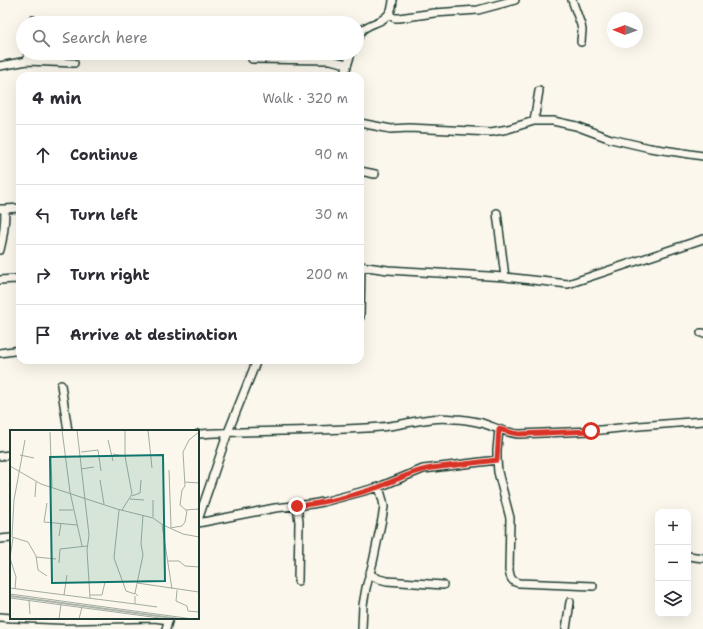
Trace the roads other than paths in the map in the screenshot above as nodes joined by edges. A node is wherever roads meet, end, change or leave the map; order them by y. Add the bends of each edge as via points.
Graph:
1 (393, 0) edge
2 (515, 0) edge
3 (572, 0) edge
4 (388, 15) junction
5 (364, 30) edge
6 (581, 42) dead end
7 (330, 60) edge
8 (348, 60) edge
9 (27, 62) joint
10 (74, 63) dead end
11 (347, 64) junction
12 (0, 66) edge
13 (345, 72) edge
14 (539, 91) dead end
15 (534, 121) junction
16 (364, 124) edge
17 (703, 156) edge
18 (364, 172) edge
19 (375, 174) dead end
20 (16, 208) edge
21 (2, 209) edge
22 (497, 213) dead end
23 (703, 239) edge
24 (0, 250) edge
25 (364, 266) edge
26 (505, 278) junction
27 (16, 279) edge
28 (0, 280) edge
29 (16, 351) edge
30 (0, 353) edge
31 (255, 364) edge
32 (61, 385) dead end
33 (703, 421) edge
34 (499, 429) junction
35 (68, 430) edge
36 (228, 432) junction
37 (199, 434) edge
38 (10, 455) edge
39 (0, 456) edge
40 (497, 460) junction
41 (379, 487) junction
42 (297, 506) junction
43 (199, 518) edge
44 (199, 521) edge
45 (10, 538) edge
46 (0, 540) edge
47 (691, 556) edge
48 (703, 558) edge
49 (370, 574) junction
50 (298, 581) dead end
51 (443, 585) dead end
52 (593, 586) dead end
53 (570, 602) dead end
54 (0, 617) edge
55 (10, 618) edge
56 (38, 619) edge
57 (108, 619) edge
58 (169, 619) edge
59 (166, 629) edge
60 (362, 629) edge
61 (566, 629) edge

1 - 4 street
2 - 4 street via 471,11 400,18
3 - 6 street via 581,25
4 - 5 street
7 - 11 street
8 - 11 street
9 - 10 street
9 - 12 street
11 - 13 street
14 - 15 street
15 - 16 street via 491,132 391,129
15 - 17 street via 566,123 611,139
18 - 19 street
20 - 21 street
21 - 24 street via 5,226
22 - 26 street
23 - 26 street via 568,284
25 - 26 street
27 - 28 street
29 - 30 street
31 - 36 street
32 - 35 street
33 - 34 street via 570,433 519,434
34 - 36 street via 472,421 440,418 380,427
34 - 40 street
36 - 37 street
36 - 43 street
38 - 39 street
40 - 41 street via 423,469
40 - 52 street via 510,518 509,570 512,580 519,583
41 - 42 street
41 - 49 street via 384,507
42 - 44 street
42 - 50 street
45 - 46 street
47 - 48 street
49 - 51 street via 387,581
49 - 60 street via 363,605
53 - 61 street
54 - 55 street
56 - 57 street
58 - 59 street

